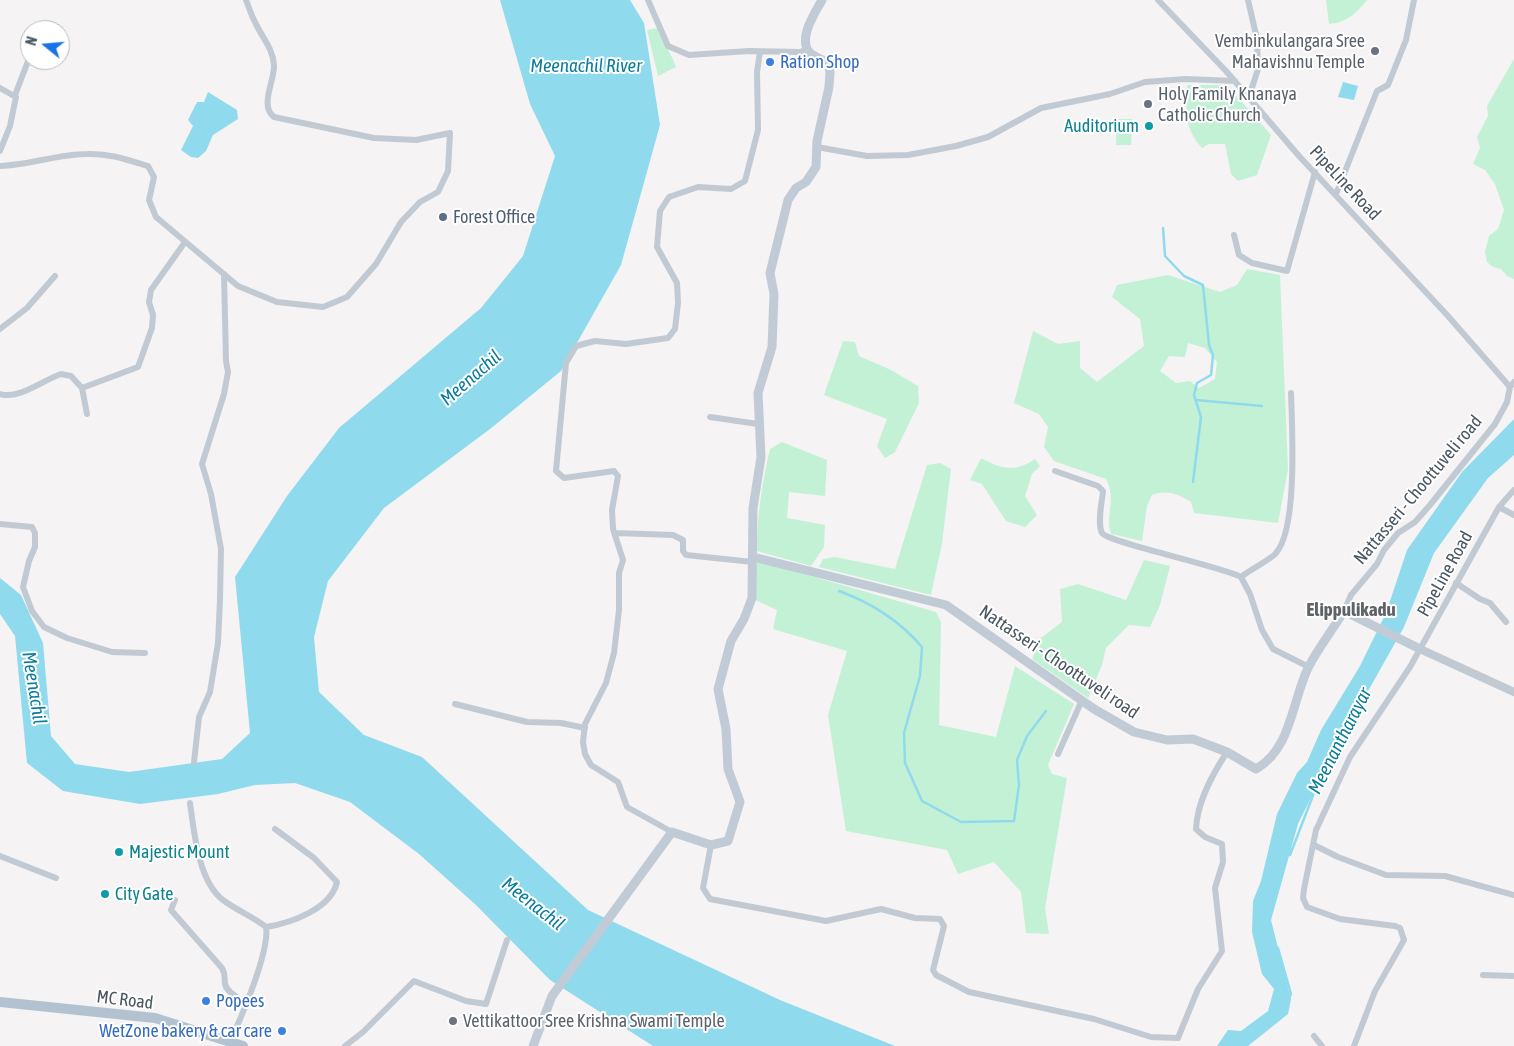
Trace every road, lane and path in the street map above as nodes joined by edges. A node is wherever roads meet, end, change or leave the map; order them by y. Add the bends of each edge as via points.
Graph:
1 (246, 0) edge
2 (648, 0) edge
3 (822, 0) edge
4 (1158, 0) edge
5 (1248, 0) edge
6 (1414, 0) edge
7 (808, 49) junction
8 (760, 52) junction
9 (25, 70) edge
10 (1235, 81) junction
11 (0, 88) edge
12 (15, 95) junction
13 (1249, 97) junction
14 (817, 148) junction
15 (0, 151) edge
16 (0, 166) edge
17 (1315, 172) junction
18 (1336, 194) junction
19 (1234, 235) dead end
20 (185, 242) junction
21 (224, 274) junction
22 (55, 276) dead end
23 (0, 329) edge
24 (1512, 384) edge
25 (82, 388) junction
26 (1291, 393) dead end
27 (0, 394) edge
28 (86, 414) dead end
29 (710, 417) dead end
30 (758, 424) junction
31 (1055, 471) dead end
32 (1514, 490) edge
33 (1499, 507) junction
34 (1514, 515) edge
35 (0, 524) edge
36 (614, 534) junction
37 (753, 560) junction
38 (1241, 577) junction
39 (1456, 582) junction
40 (1344, 611) junction
41 (1506, 622) dead end
42 (1420, 648) junction
43 (145, 653) dead end
44 (1309, 666) junction
45 (1514, 692) edge
46 (1082, 700) junction
47 (455, 704) dead end
48 (585, 728) junction
49 (1227, 752) junction
50 (1058, 754) dead end
51 (194, 762) dead end
52 (190, 803) dead end
53 (275, 829) dead end
54 (672, 832) junction
55 (1314, 845) junction
56 (711, 846) junction
57 (0, 856) edge
58 (56, 878) dead end
59 (1514, 895) edge
60 (174, 900) dead end
61 (266, 927) junction
62 (506, 940) dead end
63 (1484, 975) dead end
64 (1514, 976) edge
65 (0, 1002) edge
66 (247, 1004) junction
67 (1314, 1036) dead end
68 (230, 1042) junction
69 (243, 1046) edge
70 (344, 1046) edge
71 (533, 1046) edge
72 (1322, 1046) edge
73 (1354, 1046) edge

1 - 21 street via 274,62 268,100 270,114 374,138 416,140 450,133 448,171 438,192 420,202 401,222 376,264 347,297 323,307 277,302 238,286
2 - 8 street via 668,46 689,55
3 - 7 main road via 806,34
4 - 10 street, PipeLine Road
5 - 13 street via 1257,40 1258,69
6 - 18 street via 1406,40 1388,85 1377,91
7 - 8 street
7 - 14 main road via 828,63 830,72
8 - 36 street via 758,130 744,181 732,188 698,187 669,197 660,211 657,247 677,282 675,329 668,338 626,344 595,341 576,346 566,363 556,471 564,478 614,471 618,476 612,510
9 - 12 street
10 - 13 street, PipeLine Road
10 - 14 street via 1185,79 1145,82 1110,94 1041,108 988,137 908,155 866,156
11 - 12 street
12 - 15 street via 10,126
13 - 17 street, PipeLine Road
14 - 30 main road via 816,167 788,200 770,273 774,294 772,347 758,393
16 - 20 street via 88,154 112,155 148,166 154,177 149,200 156,217
17 - 18 street, PipeLine Road
17 - 19 street via 1287,272 1252,263 1238,255
18 - 24 street, PipeLine Road
20 - 21 street
20 - 25 street via 151,290 152,328 138,367
21 - 51 street via 228,372 218,418 202,464 221,549 218,644 210,692 199,717
22 - 23 street via 27,308
24 - 40 street, Nattasseri - Choottuveli road via 1507,402 1490,431 1415,522 1398,533 1384,550 1377,564 1351,594
25 - 27 street via 71,376 61,374 24,392
25 - 28 street
26 - 38 street via 1294,465 1285,535 1276,554
29 - 30 street
30 - 37 main road via 761,457 754,508
31 - 38 street via 1098,486 1103,491 1100,524 1102,533 1109,539
32 - 33 street, PipeLine Road
33 - 34 street
33 - 39 street, PipeLine Road
35 - 43 street via 32,527 35,533 35,547 28,561 23,587 32,611 44,627 112,652
36 - 37 street via 673,535 683,540 686,555
36 - 48 street via 623,560 619,572 614,653 606,684
37 - 46 main road, Nattasseri - Choottuveli road via 946,605
37 - 56 main road via 752,598 731,641 718,689 726,728 728,769 740,802 728,841
38 - 44 street via 1273,649
39 - 41 street via 1490,603
39 - 42 street, PipeLine Road
40 - 42 main road
40 - 44 main road, Nattasseri - Choottuveli road
42 - 45 street
42 - 55 street, PipeLine Road via 1350,757 1316,830
44 - 49 main road, Nattasseri - Choottuveli road via 1285,734 1265,764 1256,769
46 - 49 main road, Nattasseri - Choottuveli road via 1134,732 1167,740 1193,740
46 - 50 street
47 - 48 street via 527,722 561,723
48 - 54 street via 585,754 591,765 618,782 627,807
49 - 56 street via 1207,789 1196,822 1196,829 1205,837 1222,844 1223,862 1215,888 1222,951 1198,988 1178,1038 1151,1037 1094,1019 969,992 952,984 936,976 933,970 944,926 940,919 915,918 881,909 826,921 710,899 704,888
52 - 61 street via 202,867 211,887 221,899
53 - 61 street via 314,858 338,882 326,902 283,924
54 - 56 main road
54 - 71 main road via 552,996
55 - 59 street via 1386,875 1444,876
55 - 73 street, PipeLine Road via 1304,889 1307,907 1340,918 1395,926 1400,928 1404,940 1375,991
57 - 58 street
60 - 66 street via 171,910 222,968 229,991
61 - 66 street via 263,956
62 - 70 street via 486,1004 466,1001 414,981 363,1032
63 - 64 street
65 - 68 main road, MC Road via 155,1018
66 - 68 street
67 - 72 street
68 - 69 main road, MC Road

